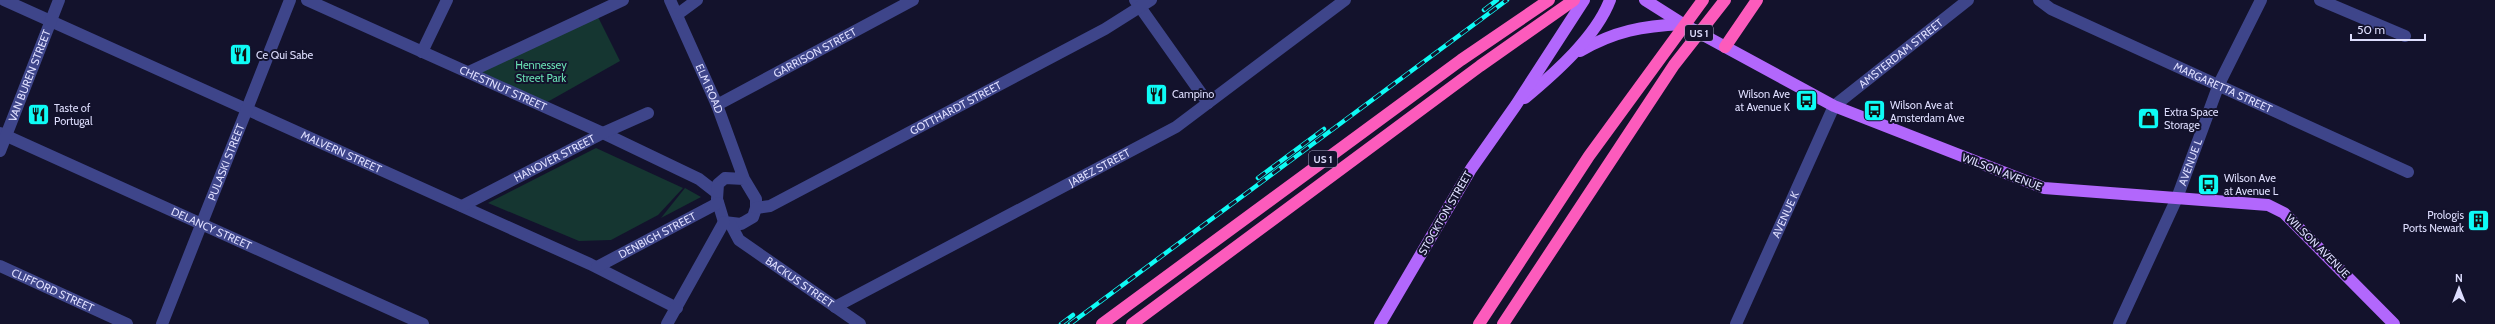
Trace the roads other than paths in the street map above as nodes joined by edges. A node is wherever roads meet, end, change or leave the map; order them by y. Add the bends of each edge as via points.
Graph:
1 (4, 0) edge
2 (59, 0) edge
3 (290, 0) edge
4 (307, 0) edge
5 (447, 0) edge
6 (624, 0) edge
7 (670, 0) edge
8 (697, 0) edge
9 (913, 0) edge
10 (1151, 0) edge
11 (1345, 0) edge
12 (1549, 0) edge
13 (1574, 0) edge
14 (1584, 0) edge
15 (1610, 0) edge
16 (1645, 0) edge
17 (1703, 0) edge
18 (1725, 0) edge
19 (1757, 0) edge
20 (1968, 0) edge
21 (2039, 0) edge
22 (2260, 0) edge
23 (2320, 0) edge
24 (1138, 4) edge
25 (678, 14) junction
26 (51, 21) junction
27 (1683, 24) junction
28 (2405, 36) dead end
29 (1725, 47) junction
30 (422, 52) junction
31 (1568, 57) junction
32 (468, 72) junction
33 (2219, 84) junction
34 (1208, 103) junction
35 (717, 105) junction
36 (1516, 105) junction
37 (1834, 106) junction
38 (248, 109) junction
39 (648, 113) dead end
40 (603, 133) junction
41 (3, 134) edge
42 (0, 150) edge
43 (2408, 172) dead end
44 (725, 178) junction
45 (699, 179) junction
46 (744, 179) junction
47 (718, 198) junction
48 (2176, 198) junction
49 (462, 206) junction
50 (756, 208) junction
51 (200, 223) junction
52 (732, 223) junction
53 (0, 266) edge
54 (597, 267) junction
55 (835, 307) junction
56 (677, 308) junction
57 (127, 324) edge
58 (162, 324) edge
59 (423, 324) edge
60 (667, 324) edge
61 (860, 324) edge
62 (1102, 324) edge
63 (1132, 324) edge
64 (1380, 324) edge
65 (1479, 324) edge
66 (1503, 324) edge
67 (1736, 324) edge
68 (2119, 324) edge
69 (2394, 324) edge

1 - 26 street, MALVERN STREET
2 - 26 street, VAN BUREN STREET
3 - 38 street, PULASKI STREET
4 - 30 street, CHESTNUT STREET
5 - 30 street
6 - 32 street
7 - 25 street, ELM ROAD
8 - 25 street
9 - 35 street, GARRISON STREET
10 - 24 street, GOTTHARDT STREET
11 - 34 street, JABEZ STREET
12 - 62 highway, US 1 via 1409,97
13 - 63 highway via 1490,58
14 - 36 main road, STOCKTON STREET
15 - 31 main road, STOCKTON STREET via 1598,25
16 - 27 main road, WILSON AVENUE
17 - 65 highway via 1660,55 1572,180
18 - 66 highway, US 1 via 1674,66
19 - 29 highway
20 - 37 street, AMSTERDAM STREET
21 - 33 street, MARGARETTA STREET via 2051,9
22 - 33 street, AVENUE L
23 - 28 street
24 - 34 street
24 - 50 street, GOTTHARDT STREET via 1105,29 770,206
25 - 35 street, ELM ROAD
26 - 38 street, MALVERN STREET
26 - 41 street, VAN BUREN STREET
27 - 29 main road, WILSON AVENUE
27 - 31 main road via 1645,26 1623,31 1604,37
29 - 37 main road, WILSON AVENUE
30 - 32 street, CHESTNUT STREET
31 - 36 main road, STOCKTON STREET via 1542,84
32 - 40 street, CHESTNUT STREET
33 - 43 street, MARGARETTA STREET
33 - 48 street, AVENUE L
34 - 55 street, JABEZ STREET via 1176,127
35 - 46 street, ELM ROAD
36 - 64 main road, STOCKTON STREET via 1471,169
37 - 48 main road, WILSON AVENUE via 2044,188
37 - 67 street, AVENUE K
38 - 49 street, MALVERN STREET
38 - 51 street, PULASKI STREET
39 - 40 street, HANOVER STREET
40 - 45 street, CHESTNUT STREET
40 - 49 street, HANOVER STREET
41 - 42 street, VAN BUREN STREET
41 - 51 street, DELANCY STREET
44 - 45 street
44 - 46 street
44 - 47 street via 718,184
45 - 47 street, CHESTNUT STREET
46 - 50 street via 756,199
47 - 52 street
47 - 54 street, DENBIGH STREET
48 - 68 street, AVENUE L
48 - 69 main road, WILSON AVENUE via 2268,205 2284,213
49 - 54 street, MALVERN STREET
50 - 52 street via 753,217
51 - 58 street, PULASKI STREET
51 - 59 street, DELANCY STREET
52 - 55 street, BACKUS STREET via 739,240
52 - 56 street
53 - 57 street, CLIFFORD STREET
54 - 56 street, MALVERN STREET
55 - 61 street, BACKUS STREET
56 - 60 street

